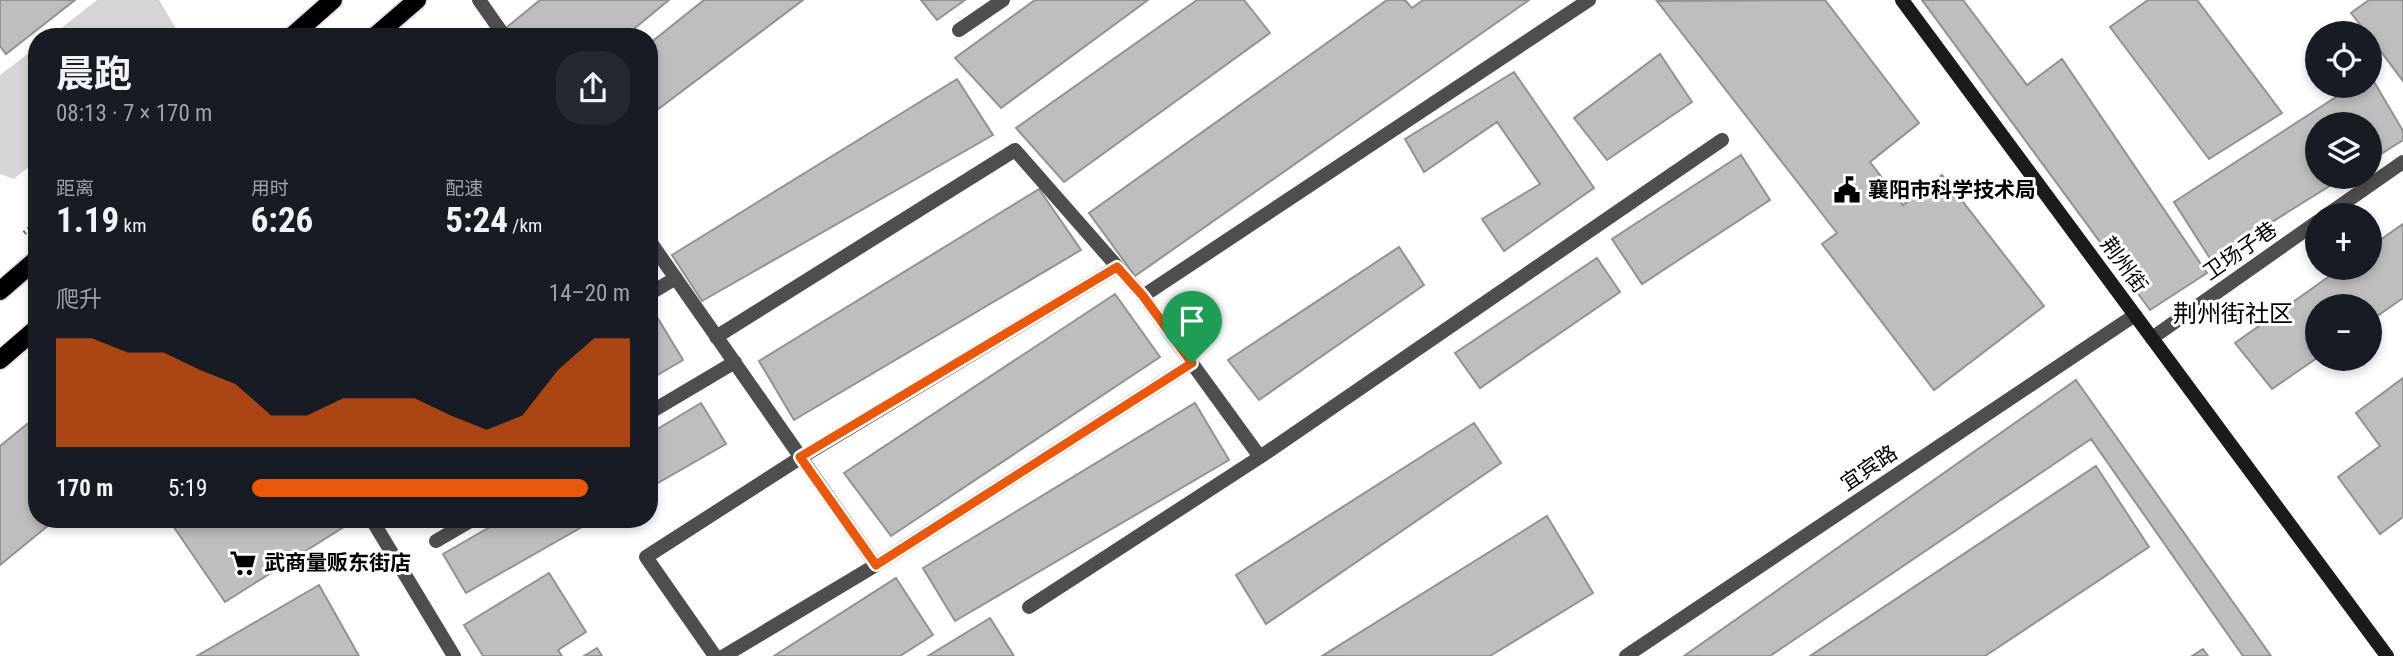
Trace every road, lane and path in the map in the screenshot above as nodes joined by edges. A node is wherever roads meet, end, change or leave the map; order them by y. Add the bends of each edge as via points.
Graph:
1 (333, 0) edge
2 (417, 0) edge
3 (479, 0) edge
4 (1003, 0) edge
5 (1589, 0) edge
6 (1902, 0) edge
7 (301, 28) edge
8 (384, 28) edge
9 (499, 28) edge
10 (959, 30) dead end
11 (1722, 141) dead end
12 (2403, 162) edge
13 (2344, 203) edge
14 (2305, 230) edge
15 (658, 253) edge
16 (28, 266) edge
17 (1117, 267) junction
18 (676, 278) junction
19 (2, 284) edge
20 (658, 289) edge
21 (1143, 296) junction
22 (2135, 315) junction
23 (28, 336) edge
24 (716, 337) junction
25 (2152, 338) junction
26 (0, 360) edge
27 (735, 362) junction
28 (1192, 363) junction
29 (658, 409) edge
30 (800, 457) junction
31 (1260, 457) junction
32 (377, 528) edge
33 (458, 528) edge
34 (436, 541) dead end
35 (876, 565) junction
36 (1028, 607) dead end
37 (454, 656) edge
38 (715, 656) edge
39 (724, 656) edge
40 (1626, 656) edge
41 (2387, 656) edge

1 - 7 main road
2 - 8 main road
3 - 9 street
4 - 10 street
5 - 21 street
6 - 22 street, 荆州街
11 - 31 street
12 - 13 street
14 - 25 street, 卫场子巷
15 - 18 street
16 - 19 main road
17 - 21 street
17 - 24 street via 1014,150
17 - 30 street
18 - 20 street
18 - 24 street
21 - 28 street
22 - 25 street, 荆州街
22 - 40 street, 宜宾路
23 - 26 main road
24 - 27 street
25 - 41 street, 荆州街
27 - 29 street
27 - 30 street
28 - 31 street
28 - 35 street
30 - 35 street
30 - 38 street via 646,557
31 - 36 street
32 - 37 street
33 - 34 street
35 - 39 street

